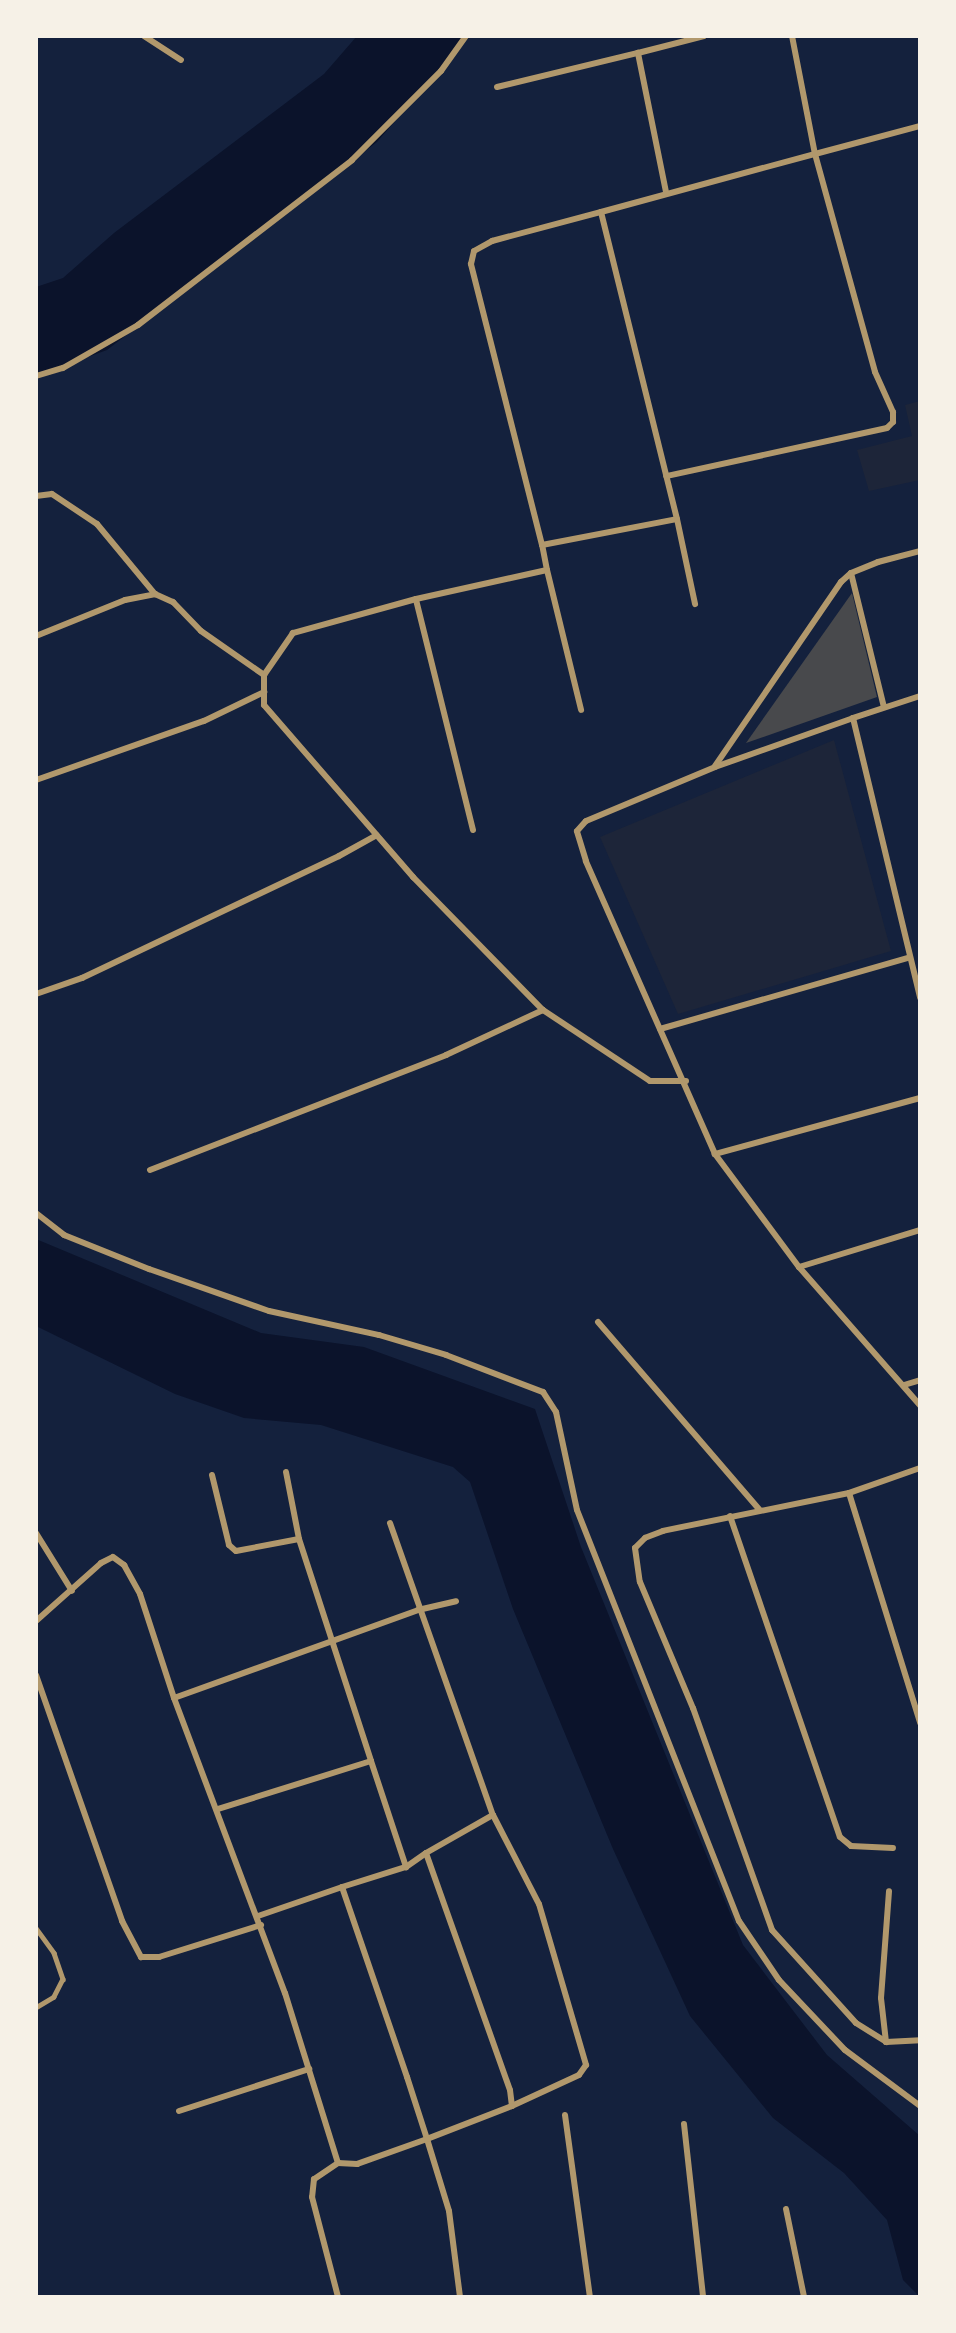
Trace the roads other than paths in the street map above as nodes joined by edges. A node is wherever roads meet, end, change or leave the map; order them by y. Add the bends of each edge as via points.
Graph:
1 (144, 36) edge
2 (466, 36) edge
3 (704, 36) edge
4 (792, 36) edge
5 (638, 53) junction
6 (181, 60) dead end
7 (497, 87) dead end
8 (920, 126) edge
9 (815, 154) junction
10 (666, 192) junction
11 (601, 212) junction
12 (36, 376) edge
13 (666, 476) junction
14 (36, 496) edge
15 (677, 519) junction
16 (542, 545) junction
17 (920, 552) edge
18 (547, 570) junction
19 (851, 573) junction
20 (155, 594) junction
21 (416, 599) junction
22 (695, 604) dead end
23 (36, 636) edge
24 (264, 675) junction
25 (264, 692) junction
26 (920, 696) edge
27 (884, 707) junction
28 (581, 710) dead end
29 (853, 718) junction
30 (715, 767) junction
31 (36, 780) edge
32 (472, 830) dead end
33 (376, 835) junction
34 (908, 958) junction
35 (36, 994) edge
36 (920, 998) edge
37 (543, 1010) junction
38 (660, 1029) junction
39 (686, 1081) junction
40 (920, 1098) edge
41 (715, 1154) junction
42 (150, 1170) dead end
43 (36, 1213) edge
44 (920, 1230) edge
45 (799, 1267) junction
46 (598, 1322) dead end
47 (920, 1380) edge
48 (904, 1385) junction
49 (920, 1405) edge
50 (920, 1468) edge
51 (286, 1472) dead end
52 (212, 1475) dead end
53 (849, 1493) junction
54 (759, 1509) junction
55 (730, 1516) junction
56 (390, 1523) dead end
57 (36, 1533) edge
58 (299, 1539) junction
59 (72, 1591) junction
60 (456, 1601) dead end
61 (418, 1610) junction
62 (36, 1621) edge
63 (333, 1641) junction
64 (36, 1675) edge
65 (174, 1698) junction
66 (920, 1723) edge
67 (371, 1761) junction
68 (218, 1809) junction
69 (493, 1815) junction
70 (893, 1848) dead end
71 (426, 1853) junction
72 (406, 1867) junction
73 (342, 1887) junction
74 (888, 1891) dead end
75 (258, 1916) junction
76 (261, 1925) junction
77 (36, 1928) edge
78 (36, 2008) edge
79 (920, 2040) edge
80 (886, 2042) junction
81 (309, 2069) junction
82 (512, 2106) junction
83 (920, 2106) edge
84 (179, 2111) dead end
85 (565, 2115) dead end
86 (684, 2124) dead end
87 (427, 2139) junction
88 (338, 2163) junction
89 (786, 2209) dead end
90 (338, 2297) edge
91 (460, 2297) edge
92 (590, 2297) edge
93 (703, 2297) edge
94 (804, 2297) edge

1 - 6 street
2 - 12 street via 441,71 351,160 138,325 63,368
3 - 5 street
4 - 9 street
5 - 7 street
5 - 10 street
8 - 9 street
9 - 10 street
9 - 13 street via 875,372 893,412 893,422 887,428
10 - 11 street
11 - 13 street
11 - 16 street via 492,241 474,251 471,264
13 - 15 street
14 - 20 street via 52,494 97,524
15 - 16 street
15 - 22 street
16 - 18 street
17 - 19 street
18 - 21 street
18 - 28 street
19 - 27 street
19 - 30 street
20 - 23 street via 124,600
20 - 24 street via 173,602 201,630
21 - 24 street via 293,633
21 - 32 street
24 - 25 street
25 - 31 street via 204,721
25 - 33 street via 264,705
26 - 27 street
27 - 29 street
29 - 30 street
29 - 34 street via 893,879
30 - 38 street via 586,821 577,831 586,861
33 - 35 street via 82,978
33 - 37 street
34 - 36 street
34 - 38 street
37 - 39 street via 650,1081
37 - 42 street via 446,1055
38 - 39 street
39 - 41 street
40 - 41 street
41 - 45 street
43 - 83 street via 64,1235 171,1277 269,1311 379,1335 446,1355 543,1392 556,1412 577,1510 739,1921 779,1980 845,2050
44 - 45 street
45 - 48 street
46 - 54 street
47 - 48 street
48 - 49 street
50 - 53 street
51 - 58 street
52 - 58 street via 229,1545 236,1551
53 - 54 street
53 - 66 street
54 - 55 street
55 - 70 street via 836,1827 844,1842 851,1846
55 - 80 street via 645,1538 635,1548 640,1582 693,1708 772,1930 856,2023
56 - 61 street
57 - 59 street
58 - 63 street
59 - 62 street
59 - 65 street via 113,1557 124,1565 140,1594
60 - 61 street
61 - 63 street
61 - 69 street
63 - 65 street
63 - 67 street
64 - 76 street via 122,1921 141,1957 159,1957
65 - 68 street
67 - 68 street
67 - 72 street
68 - 75 street
69 - 71 street
69 - 82 street via 539,1904 586,2058 579,2075
71 - 72 street
71 - 82 street via 510,2090
72 - 73 street
73 - 75 street
73 - 87 street
74 - 80 street via 881,1998
75 - 76 street
76 - 81 street
77 - 78 lane via 54,1953 63,1979 54,1997
79 - 80 street
81 - 84 street
81 - 88 street
82 - 87 street
85 - 92 street
86 - 93 street
87 - 88 street via 357,2164
87 - 91 street via 449,2211
88 - 90 street via 314,2179 312,2197
89 - 94 street

